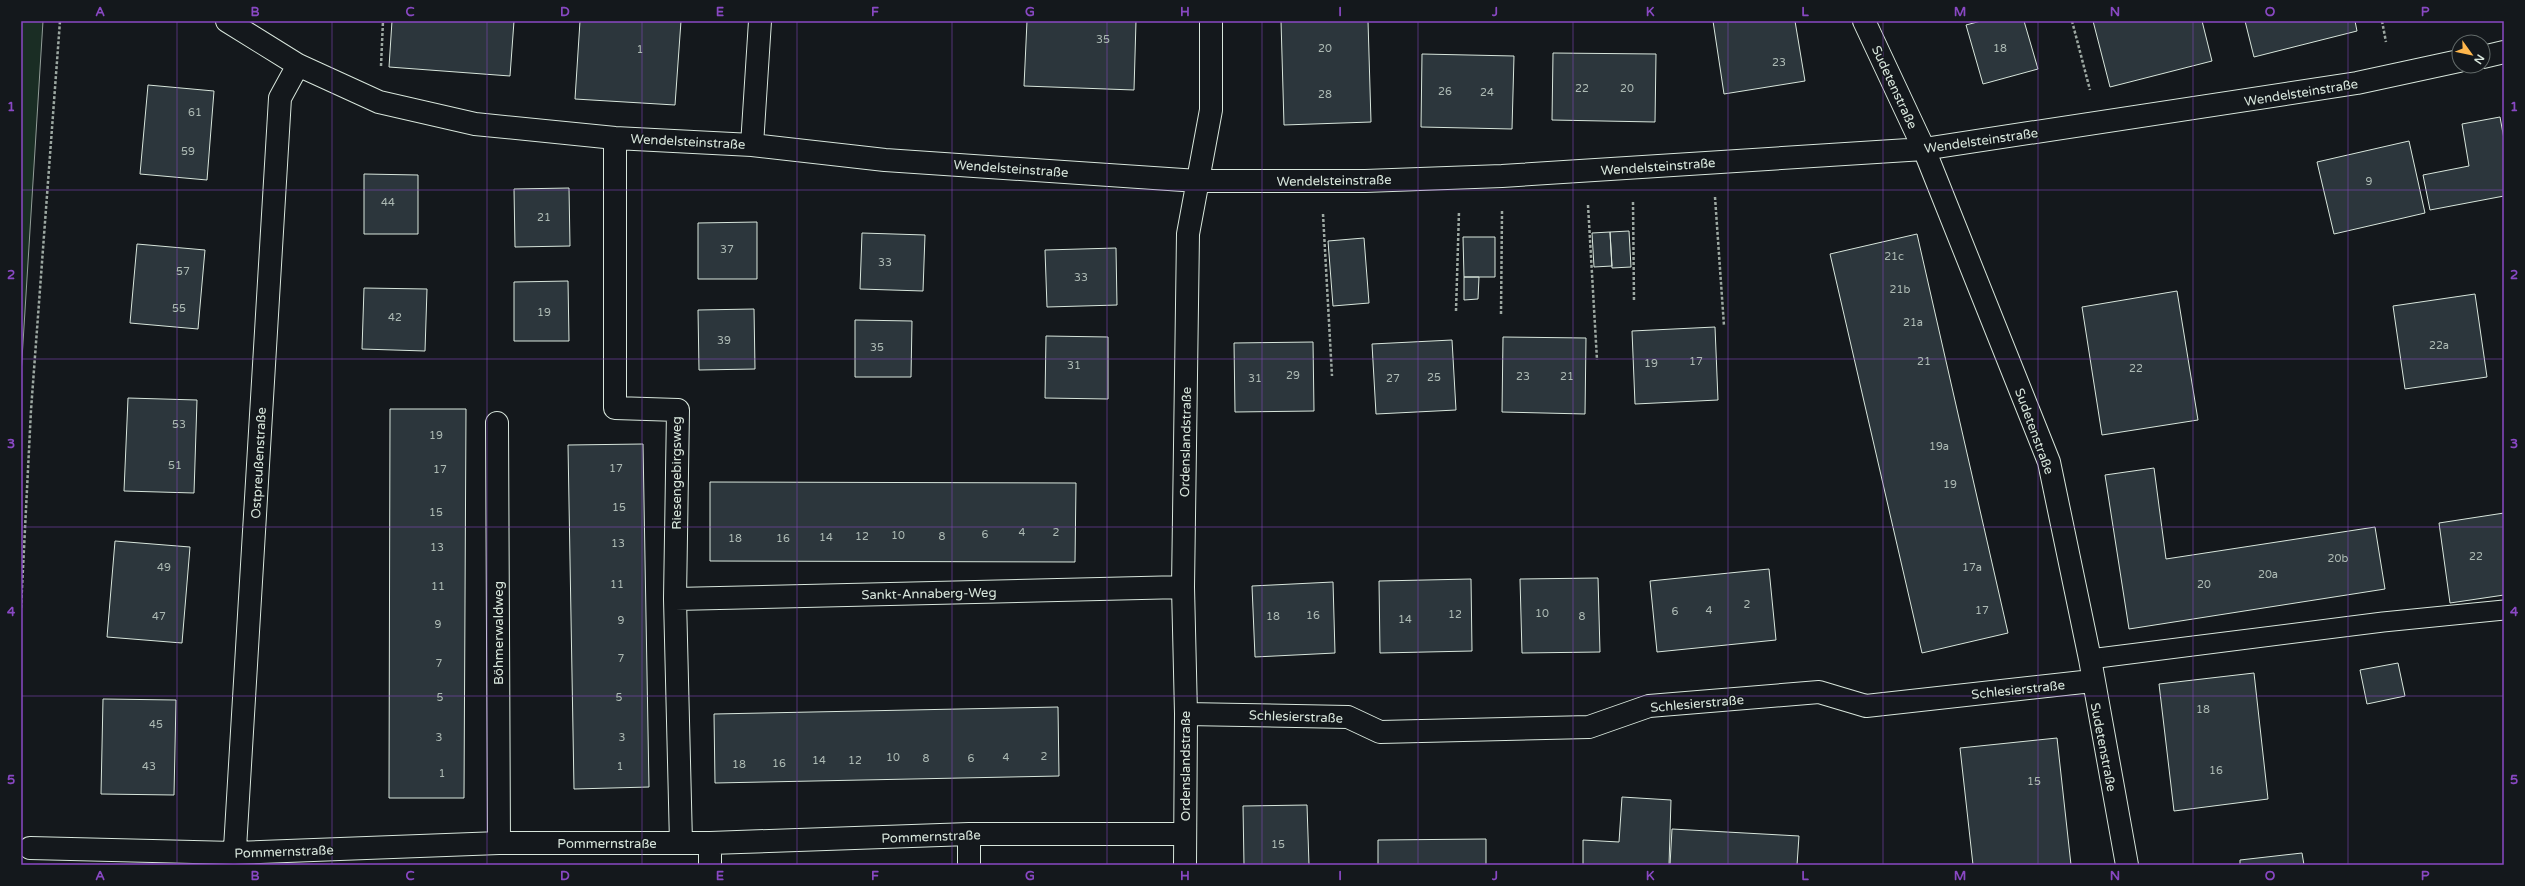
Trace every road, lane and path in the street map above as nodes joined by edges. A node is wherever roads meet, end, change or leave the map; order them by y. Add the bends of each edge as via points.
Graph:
1 (60, 21) edge
2 (227, 21) edge
3 (383, 21) edge
4 (760, 21) edge
5 (1211, 21) edge
6 (1864, 21) edge
7 (2072, 21) edge
8 (2504, 52) edge
9 (2491, 55) edge
10 (2451, 63) edge
11 (298, 65) junction
12 (379, 102) junction
13 (2098, 123) junction
14 (615, 138) junction
15 (752, 144) junction
16 (1924, 149) junction
17 (1712, 162) junction
18 (1633, 168) junction
19 (1586, 171) junction
20 (1502, 176) junction
21 (1460, 178) junction
22 (1198, 181) junction
23 (1321, 181) junction
24 (1634, 302) dead end
25 (1456, 310) dead end
26 (1501, 314) dead end
27 (1724, 326) dead end
28 (1597, 360) dead end
29 (1332, 376) dead end
30 (497, 423) dead end
31 (1183, 587) junction
32 (675, 599) junction
33 (21, 608) edge
34 (2504, 610) edge
35 (2090, 659) junction
36 (2092, 681) junction
37 (1186, 714) junction
38 (969, 834) junction
39 (1185, 834) junction
40 (499, 843) junction
41 (681, 843) junction
42 (710, 843) junction
43 (30, 848) dead end
44 (234, 859) edge
45 (710, 865) edge
46 (969, 865) edge
47 (1185, 865) edge
48 (2126, 865) edge

1 - 33 path via 31,410
2 - 11 street, Wendelsteinstraße
3 - 12 path
4 - 15 street
5 - 22 street, Ordenslandstraße via 1211,110
6 - 16 street, Sudetenstraße
7 - 13 path
8 - 9 street
10 - 13 street, Wendelsteinstraße via 2358,83
11 - 12 street, Wendelsteinstraße
11 - 44 street, Ostpreußenstraße via 280,98
12 - 14 street, Wendelsteinstraße via 475,124
13 - 16 street, Wendelsteinstraße
14 - 15 street, Wendelsteinstraße
14 - 32 street, Riesengebirgsweg via 615,408 678,410
15 - 22 street, Wendelsteinstraße via 885,160
16 - 17 street, Wendelsteinstraße
16 - 35 street, Sudetenstraße via 2049,462
17 - 18 street, Wendelsteinstraße
17 - 27 path
18 - 19 street, Wendelsteinstraße
18 - 24 path
19 - 20 street, Wendelsteinstraße
19 - 28 path
20 - 21 street, Wendelsteinstraße
20 - 26 path
21 - 23 street, Wendelsteinstraße
21 - 25 path
22 - 23 street, Wendelsteinstraße
22 - 31 street, Ordenslandstraße via 1188,234
23 - 29 path
30 - 40 street, Böhmerwaldweg
31 - 32 street, Sankt-Annaberg-Weg
31 - 37 street, Ordenslandstraße
32 - 41 street, Riesengebirgsweg
34 - 35 lane via 2383,622
35 - 36 street, Sudetenstraße
36 - 37 street, Schlesierstraße via 1866,706 1819,692 1649,706 1589,727 1380,732 1348,717
36 - 48 street, Sudetenstraße
37 - 39 street, Ordenslandstraße
38 - 39 street, Pommernstraße
38 - 42 street, Pommernstraße
38 - 46 street
39 - 47 street, Ordenslandstraße
40 - 41 street, Pommernstraße
40 - 44 street, Pommernstraße
41 - 42 street, Pommernstraße
42 - 45 street
43 - 44 street, Pommernstraße

